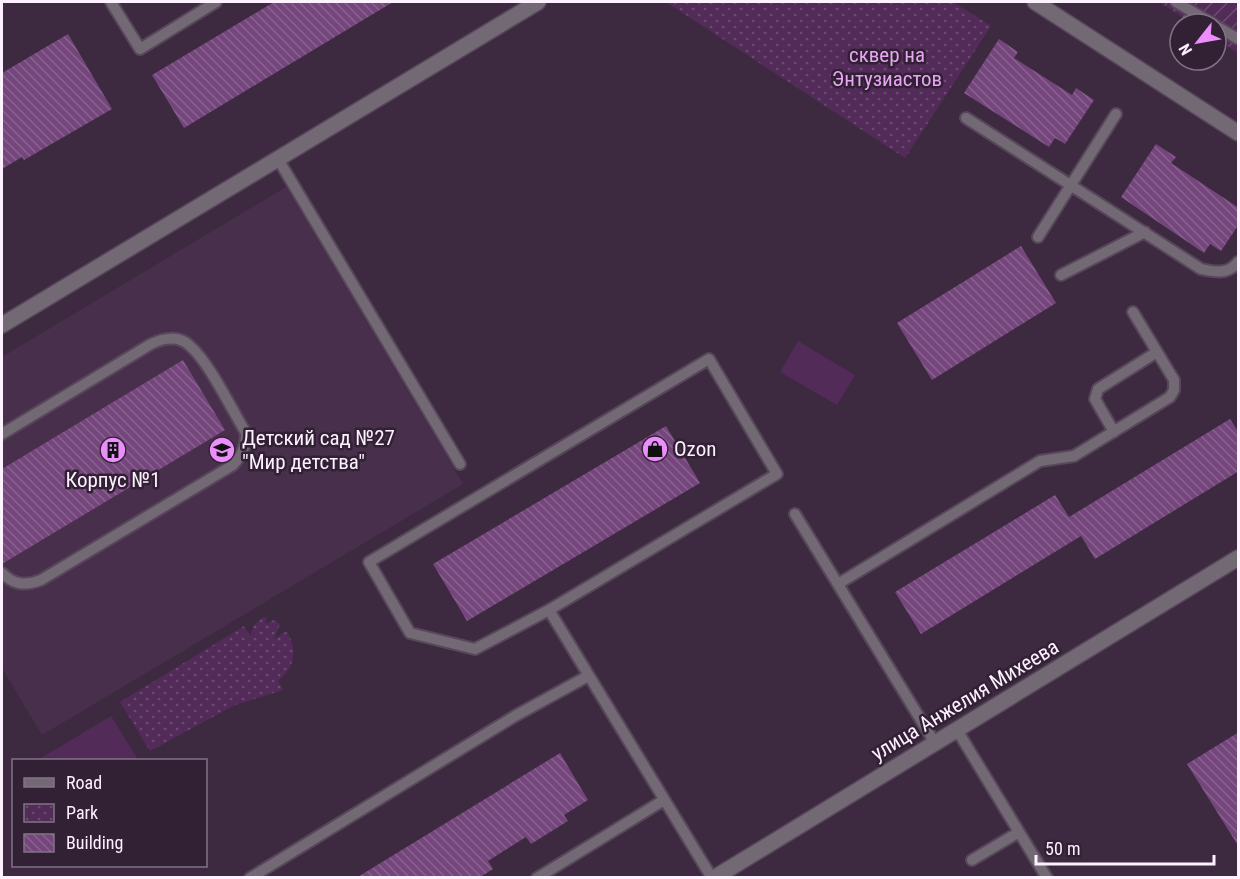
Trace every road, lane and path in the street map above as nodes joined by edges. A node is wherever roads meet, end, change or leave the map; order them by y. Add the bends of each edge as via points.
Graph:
1 (111, 2) edge
2 (216, 2) edge
3 (538, 2) edge
4 (1035, 2) edge
5 (1176, 2) edge
6 (1193, 12) edge
7 (1116, 114) dead end
8 (966, 118) dead end
9 (1239, 133) edge
10 (278, 159) junction
11 (1071, 185) junction
12 (1144, 232) junction
13 (1038, 237) dead end
14 (1239, 262) edge
15 (1061, 274) dead end
16 (1132, 312) dead end
17 (2, 325) edge
18 (1158, 352) junction
19 (1114, 432) junction
20 (2, 434) edge
21 (460, 464) dead end
22 (795, 514) dead end
23 (1239, 558) edge
24 (2, 573) edge
25 (838, 584) junction
26 (549, 610) junction
27 (588, 676) junction
28 (957, 730) junction
29 (935, 743) junction
30 (664, 800) junction
31 (1019, 832) junction
32 (972, 860) dead end
33 (250, 878) edge
34 (537, 878) edge
35 (713, 878) edge
36 (1047, 878) edge

1 - 2 lane via 140,49
3 - 10 street
4 - 9 street
5 - 6 lane
7 - 11 lane
8 - 11 lane
10 - 17 street
10 - 21 lane
11 - 12 lane
11 - 13 lane
12 - 14 lane via 1201,269 1226,271
12 - 15 lane
16 - 18 lane
18 - 19 lane via 1174,380 1173,394
18 - 19 lane via 1098,388 1095,399
19 - 25 lane via 1070,458 1040,461
20 - 24 lane via 151,344 171,339 190,345 246,433 240,458 232,465 41,580 21,585
22 - 25 lane
23 - 28 street, улица Анжелия Михеева
25 - 29 lane
26 - 26 lane via 777,474 709,359 369,562 410,633 475,649
26 - 27 lane
27 - 30 lane
27 - 33 lane
28 - 29 street, улица Анжелия Михеева
28 - 31 lane
29 - 35 street, улица Анжелия Михеева
30 - 34 lane
30 - 35 lane
31 - 32 lane
31 - 36 lane

